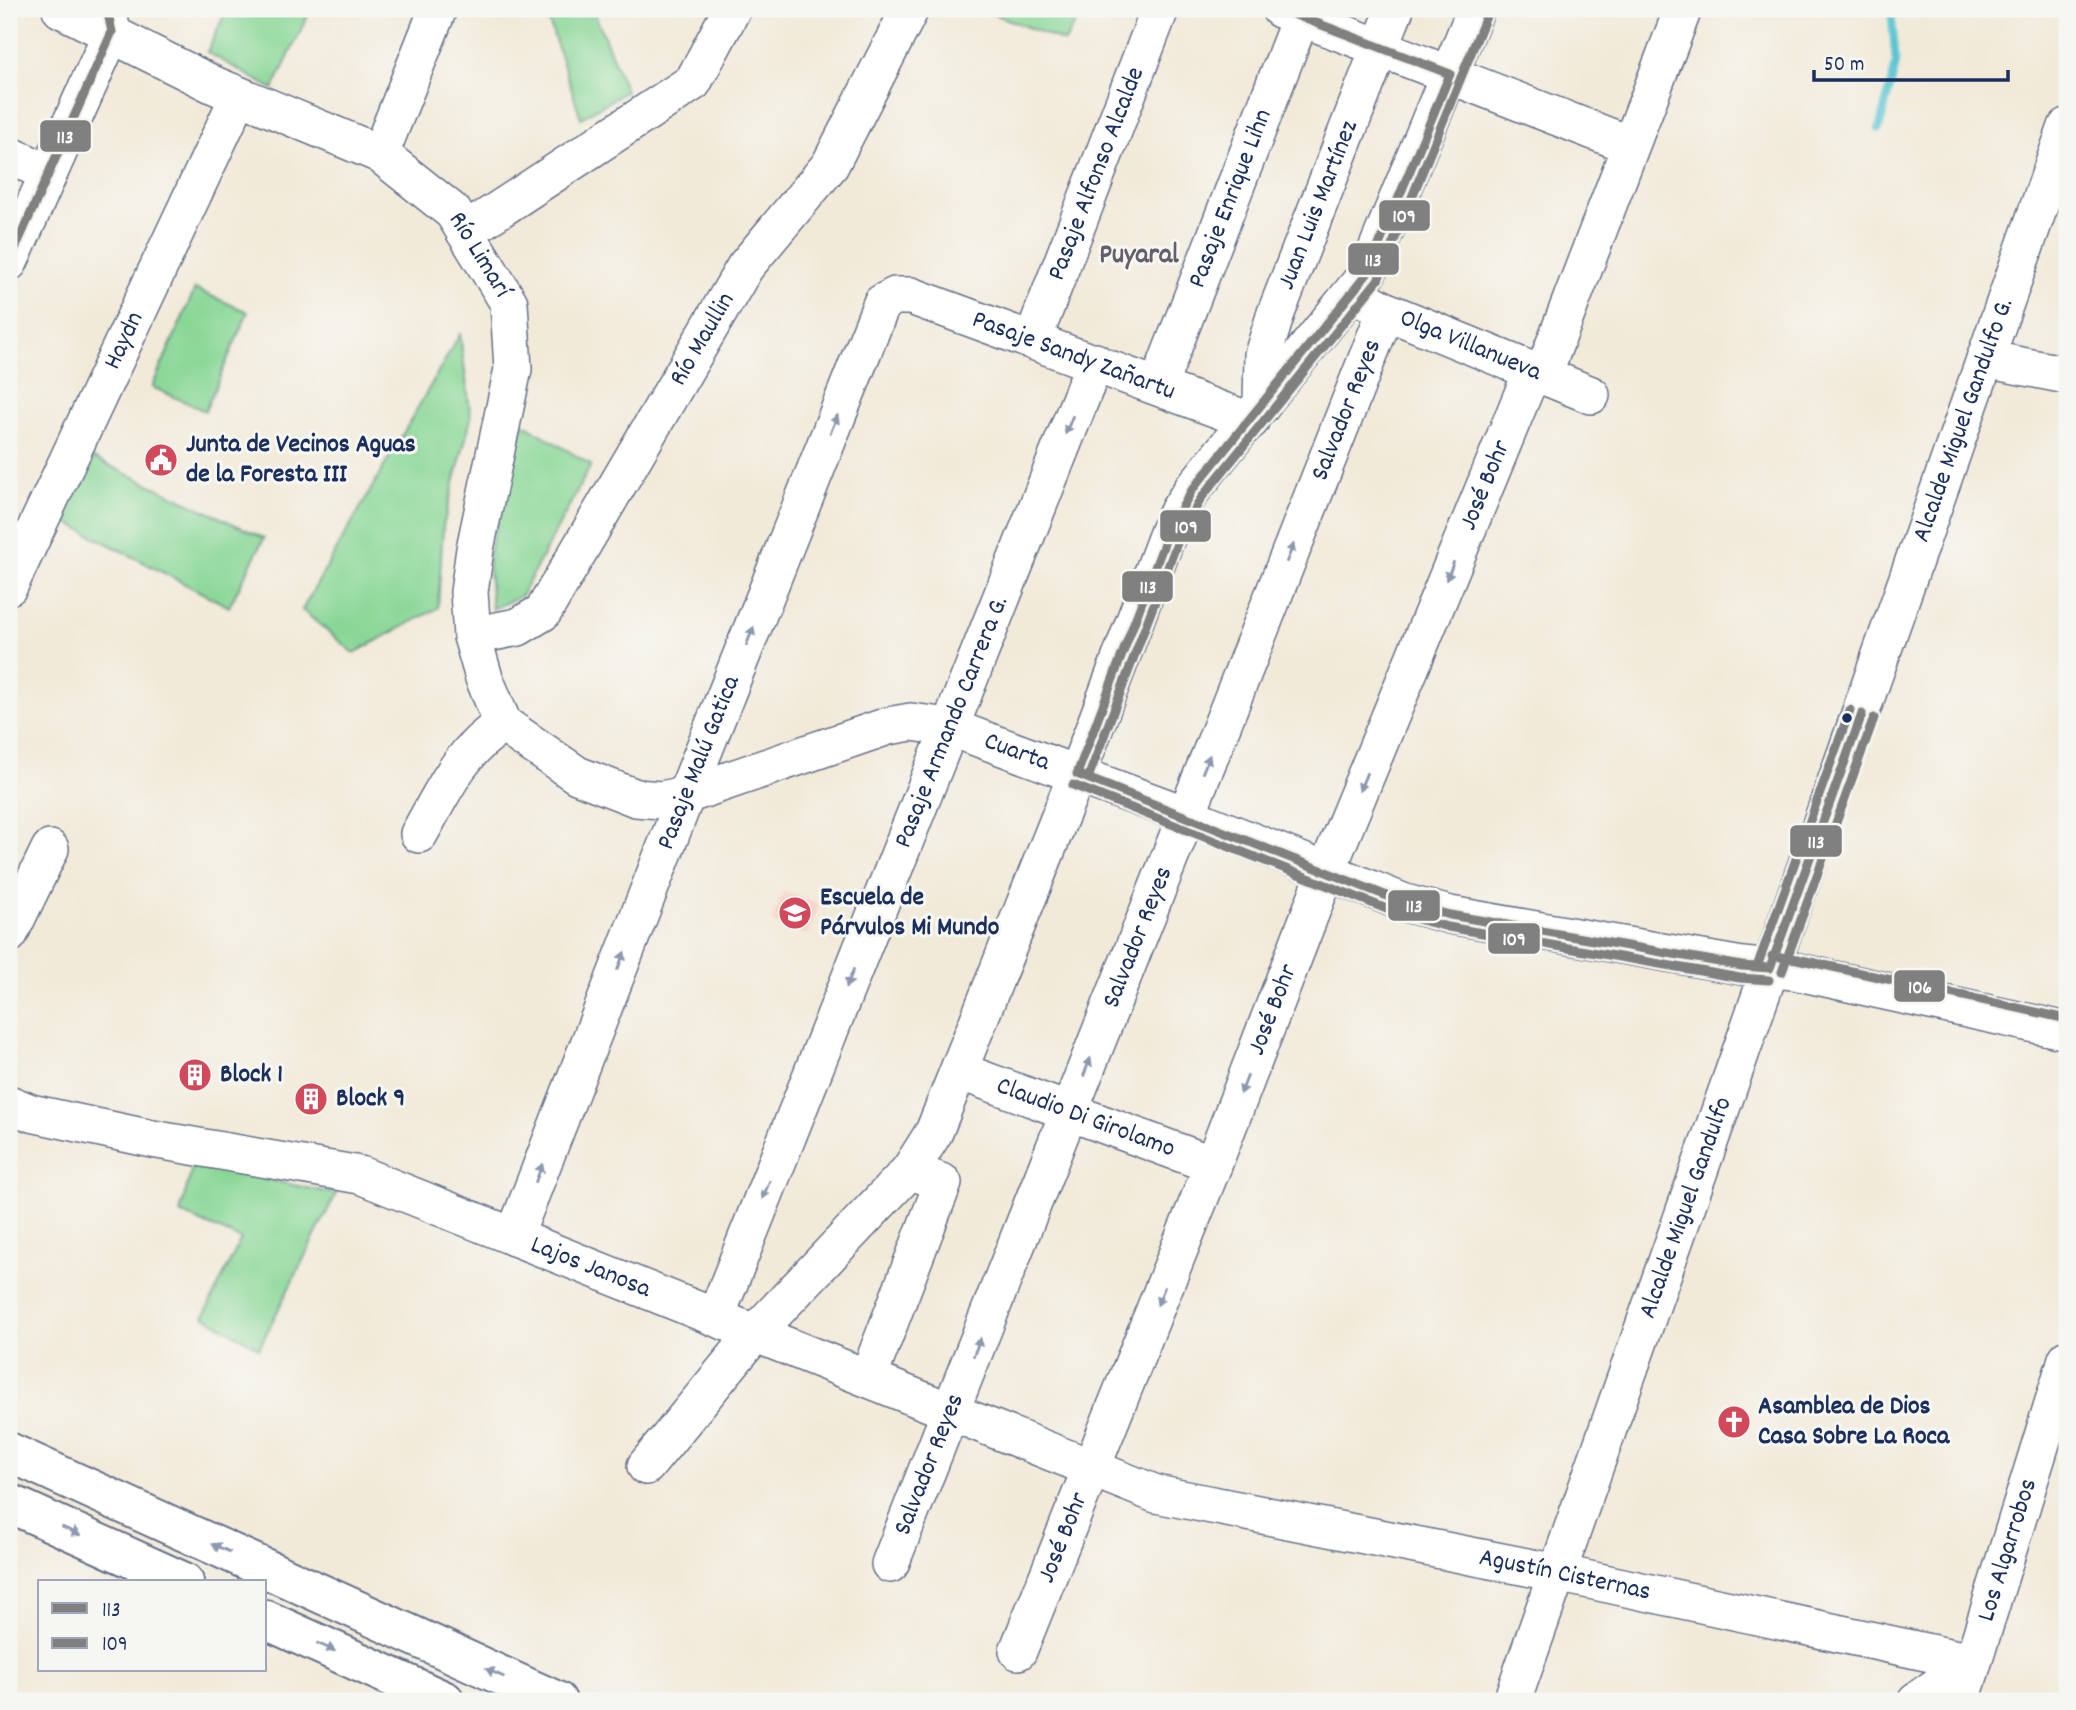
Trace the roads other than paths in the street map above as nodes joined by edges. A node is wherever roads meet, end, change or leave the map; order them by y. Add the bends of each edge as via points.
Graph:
1 (61, 9) edge
2 (438, 9) edge
3 (732, 9) edge
4 (911, 9) edge
5 (1160, 9) edge
6 (1395, 9) edge
7 (1476, 9) edge
8 (1683, 9) edge
9 (1295, 11) edge
10 (109, 20) edge
11 (1380, 47) junction
12 (1450, 74) junction
13 (239, 96) junction
14 (2067, 127) edge
15 (1630, 145) junction
16 (380, 154) junction
17 (9, 155) edge
18 (48, 173) junction
19 (465, 232) junction
20 (9, 262) edge
21 (1353, 292) junction
22 (895, 296) joint
23 (1386, 311) junction
24 (1033, 339) junction
25 (1985, 359) junction
26 (1095, 362) junction
27 (1537, 374) junction
28 (2067, 375) edge
29 (1158, 386) junction
30 (1591, 395) dead end
31 (1256, 413) junction
32 (9, 586) edge
33 (471, 636) junction
34 (1862, 714) joint
35 (503, 724) junction
36 (949, 727) junction
37 (1077, 774) junction
38 (686, 795) junction
39 (1186, 815) junction
40 (419, 834) dead end
41 (50, 849) dead end
42 (1327, 870) junction
43 (9, 934) edge
44 (1770, 968) junction
45 (2067, 1031) edge
46 (959, 1071) junction
47 (9, 1104) edge
48 (1070, 1113) junction
49 (1213, 1165) junction
50 (910, 1170) junction
51 (514, 1237) junction
52 (716, 1316) junction
53 (756, 1332) junction
54 (2067, 1359) edge
55 (869, 1378) junction
56 (953, 1411) junction
57 (9, 1452) edge
58 (646, 1466) dead end
59 (1092, 1467) junction
60 (1156, 1494) joint
61 (9, 1503) edge
62 (890, 1563) dead end
63 (1557, 1573) junction
64 (180, 1580) edge
65 (266, 1620) edge
66 (1018, 1651) dead end
67 (1972, 1662) junction
68 (445, 1701) edge
69 (557, 1701) edge
70 (1511, 1701) edge
71 (1916, 1701) edge
72 (1961, 1701) edge

1 - 10 street, Río Limarí
2 - 16 street
3 - 19 street via 693,82
4 - 33 street, Río Maullin via 830,165 745,267 542,612 518,627
5 - 24 street, Pasaje Alfonso Alcalde
6 - 11 street, Juan Luis Martínez
7 - 12 street
8 - 15 street, José Bohr
9 - 11 street
9 - 29 street, Pasaje Enrique Lihn
10 - 13 street, Río Limarí
10 - 18 street
11 - 12 street
11 - 31 street, Juan Luis Martínez via 1276,313 1263,355
12 - 15 street
12 - 21 street via 1382,242
13 - 16 street, Río Limarí
13 - 32 street, Haydn
14 - 25 street, Alcalde Miguel Gandulfo G.
15 - 27 street, José Bohr
16 - 19 street, Río Limarí via 453,212
17 - 18 street
18 - 20 street
19 - 33 street, Río Limarí via 509,303 513,369 473,560
21 - 23 street, Olga Villanueva
21 - 31 street
22 - 24 street, Pasaje Sandy Zañartu via 911,296
38 -> 22 street, Pasaje Malú Gatica via 882,303
23 - 27 street, Olga Villanueva
39 -> 23 street, Salvador Reyes
24 - 26 street, Pasaje Sandy Zañartu
25 - 28 street
25 - 34 street, Alcalde Miguel Gandulfo G.
26 - 29 street, Pasaje Sandy Zañartu
26 -> 36 street, Pasaje Armando Carrera G.
27 - 30 street, Olga Villanueva
27 -> 42 street, José Bohr
29 - 31 street, Pasaje Sandy Zañartu
31 - 37 street via 1179,510
33 - 35 street, Río Limarí
34 - 44 street, Alcalde Miguel Gandulfo
35 - 38 street, Cuarta via 577,775 636,798
35 - 40 street via 459,762
36 - 37 street, Cuarta
36 - 38 street, Cuarta via 911,722 888,726
36 -> 52 street, Pasaje Armando Carrera G.
37 - 39 street, Cuarta
37 - 46 street
51 -> 38 street, Pasaje Malú Gatica
39 - 42 street, Cuarta
48 -> 39 street, Salvador Reyes
41 - 43 street
42 - 44 street, Cuarta via 1405,903 1450,915
42 -> 49 street, José Bohr
44 - 45 street, Cuarta
44 - 63 street, Alcalde Miguel Gandulfo
46 - 48 street, Claudio Di Girolamo
46 - 50 street via 934,1132
47 - 51 street, Lajos Janosa via 31,1113 152,1139 360,1175
48 - 49 street, Claudio Di Girolamo
56 -> 48 street, Salvador Reyes
49 -> 59 street, José Bohr
50 - 53 street
50 - 55 street via 943,1183
51 - 52 street, Lajos Janosa
52 - 53 street, Lajos Janosa
53 - 55 street, Lajos Janosa
53 - 58 street
54 - 67 street, Los Algarrobos
55 - 56 street, Lajos Janosa
56 - 59 street, Lajos Janosa
56 - 62 street, Salvador Reyes
69 -> 57 highway
59 - 60 street, Lajos Janosa
59 - 66 street, José Bohr
60 - 63 street, Agustín Cisternas
61 -> 64 highway
63 - 67 street, Agustín Cisternas
63 - 70 street, Alcalde Miguel Gandulfo
65 -> 68 highway
67 - 71 street
67 - 72 street, Los Algarrobos

